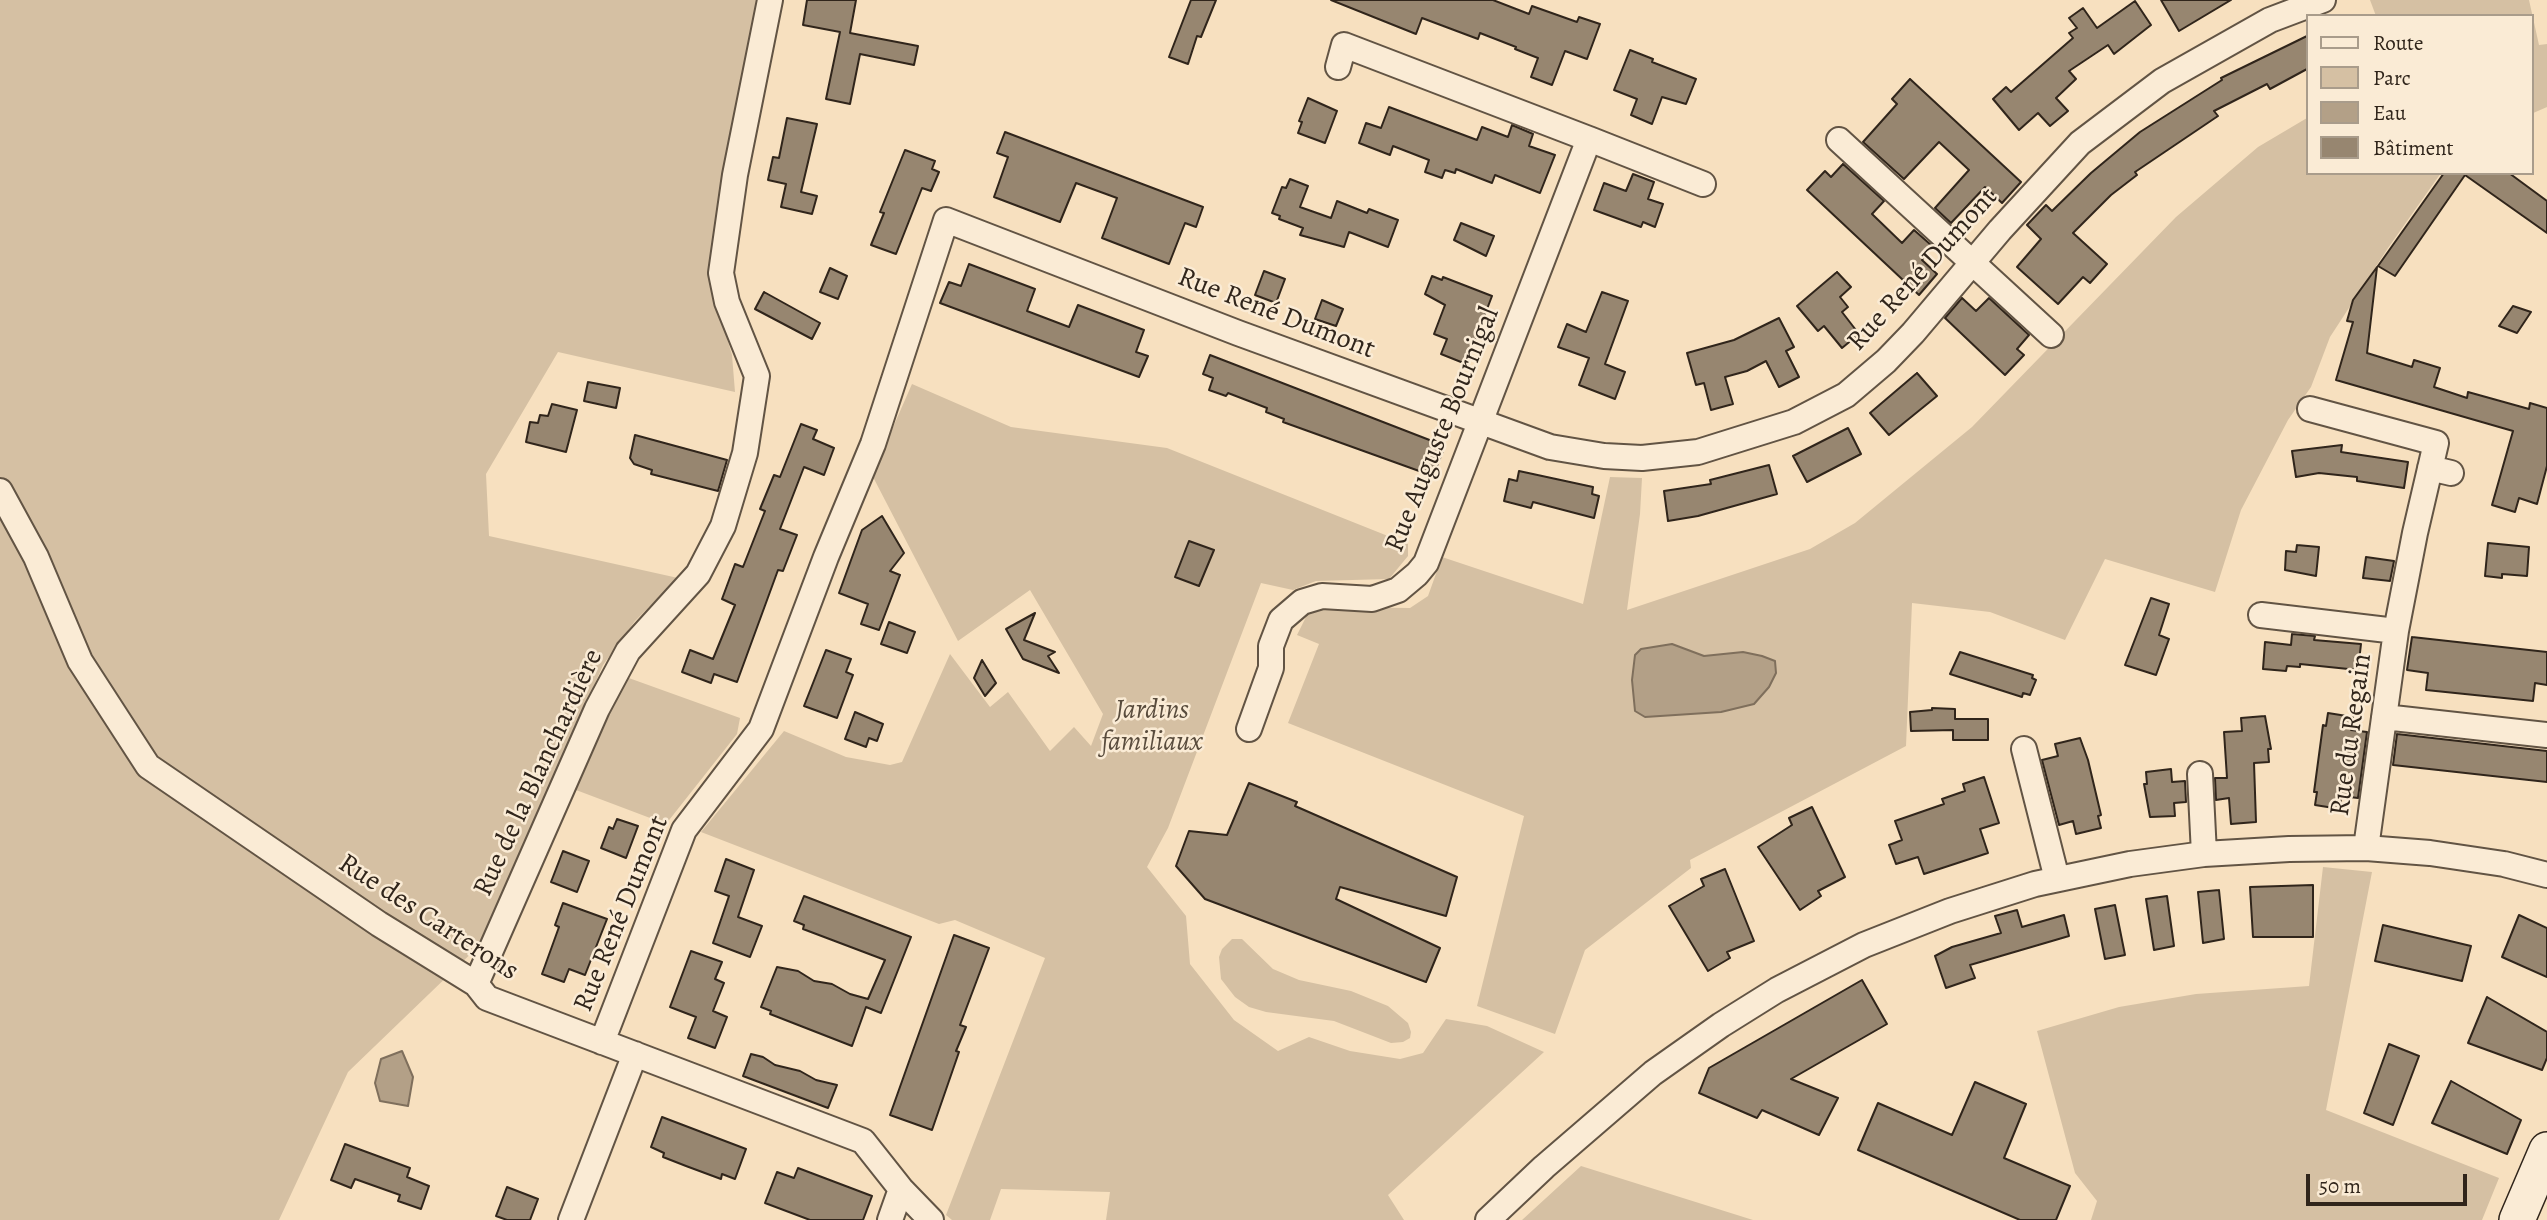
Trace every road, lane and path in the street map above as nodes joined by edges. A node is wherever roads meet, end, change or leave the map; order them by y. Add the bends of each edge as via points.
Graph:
1 (770, 0) edge
2 (2323, 0) edge
3 (1338, 67) dead end
4 (1589, 139) junction
5 (1839, 140) dead end
6 (1703, 184) dead end
7 (1973, 263) junction
8 (2051, 335) dead end
9 (2310, 409) dead end
10 (1479, 422) junction
11 (0, 491) edge
12 (2261, 615) dead end
13 (2396, 631) junction
14 (2384, 717) junction
15 (1249, 729) dead end
16 (2547, 735) edge
17 (2024, 749) dead end
18 (2200, 774) dead end
19 (2366, 848) junction
20 (2204, 854) junction
21 (2547, 875) edge
22 (2057, 879) junction
23 (476, 984) junction
24 (602, 1042) junction
25 (635, 1054) junction
26 (2547, 1150) edge
27 (901, 1189) junction
28 (571, 1220) edge
29 (890, 1220) edge
30 (931, 1220) edge
31 (1488, 1220) edge
32 (2517, 1220) edge

1 - 23 street, Rue de la Blanchardière via 720,273 757,376 746,453 723,526 698,574 628,651 597,709
2 - 7 street, Rue René Dumont via 2270,20 2162,81 2081,143
3 - 4 street via 1344,45
4 - 6 street
4 - 10 street, Rue Auguste Bournigal
5 - 7 street
7 - 8 street
7 - 10 street, Rue René Dumont via 1886,361 1846,395 1794,422 1745,439 1698,452 1642,458 1604,456 1550,447
9 - 13 street, Rue du Regain via 2436,443 2441,471 2415,533
10 - 15 street, Rue Auguste Bournigal via 1426,563 1398,590 1372,599 1322,596 1302,602 1281,620 1271,646 1271,668
10 - 24 street, Rue René Dumont via 946,220 873,444 761,729 684,830
11 - 23 street, Rue des Carterons via 36,557 80,662 148,766 379,924
12 - 13 street, Rue du Regain
13 - 14 street, Rue du Regain
14 - 16 street
14 - 19 street, Rue du Regain
17 - 22 street
18 - 20 street
19 - 20 street
19 - 21 street via 2504,864
20 - 22 street
22 - 31 street via 1950,911 1864,945 1777,990 1653,1073
23 - 24 street, Rue des Carterons via 487,998
24 - 25 street, Rue des Carterons
25 - 27 street, Rue des Carterons via 863,1141
25 - 28 street
26 - 32 main road
27 - 29 street
27 - 30 street, Rue des Carterons

